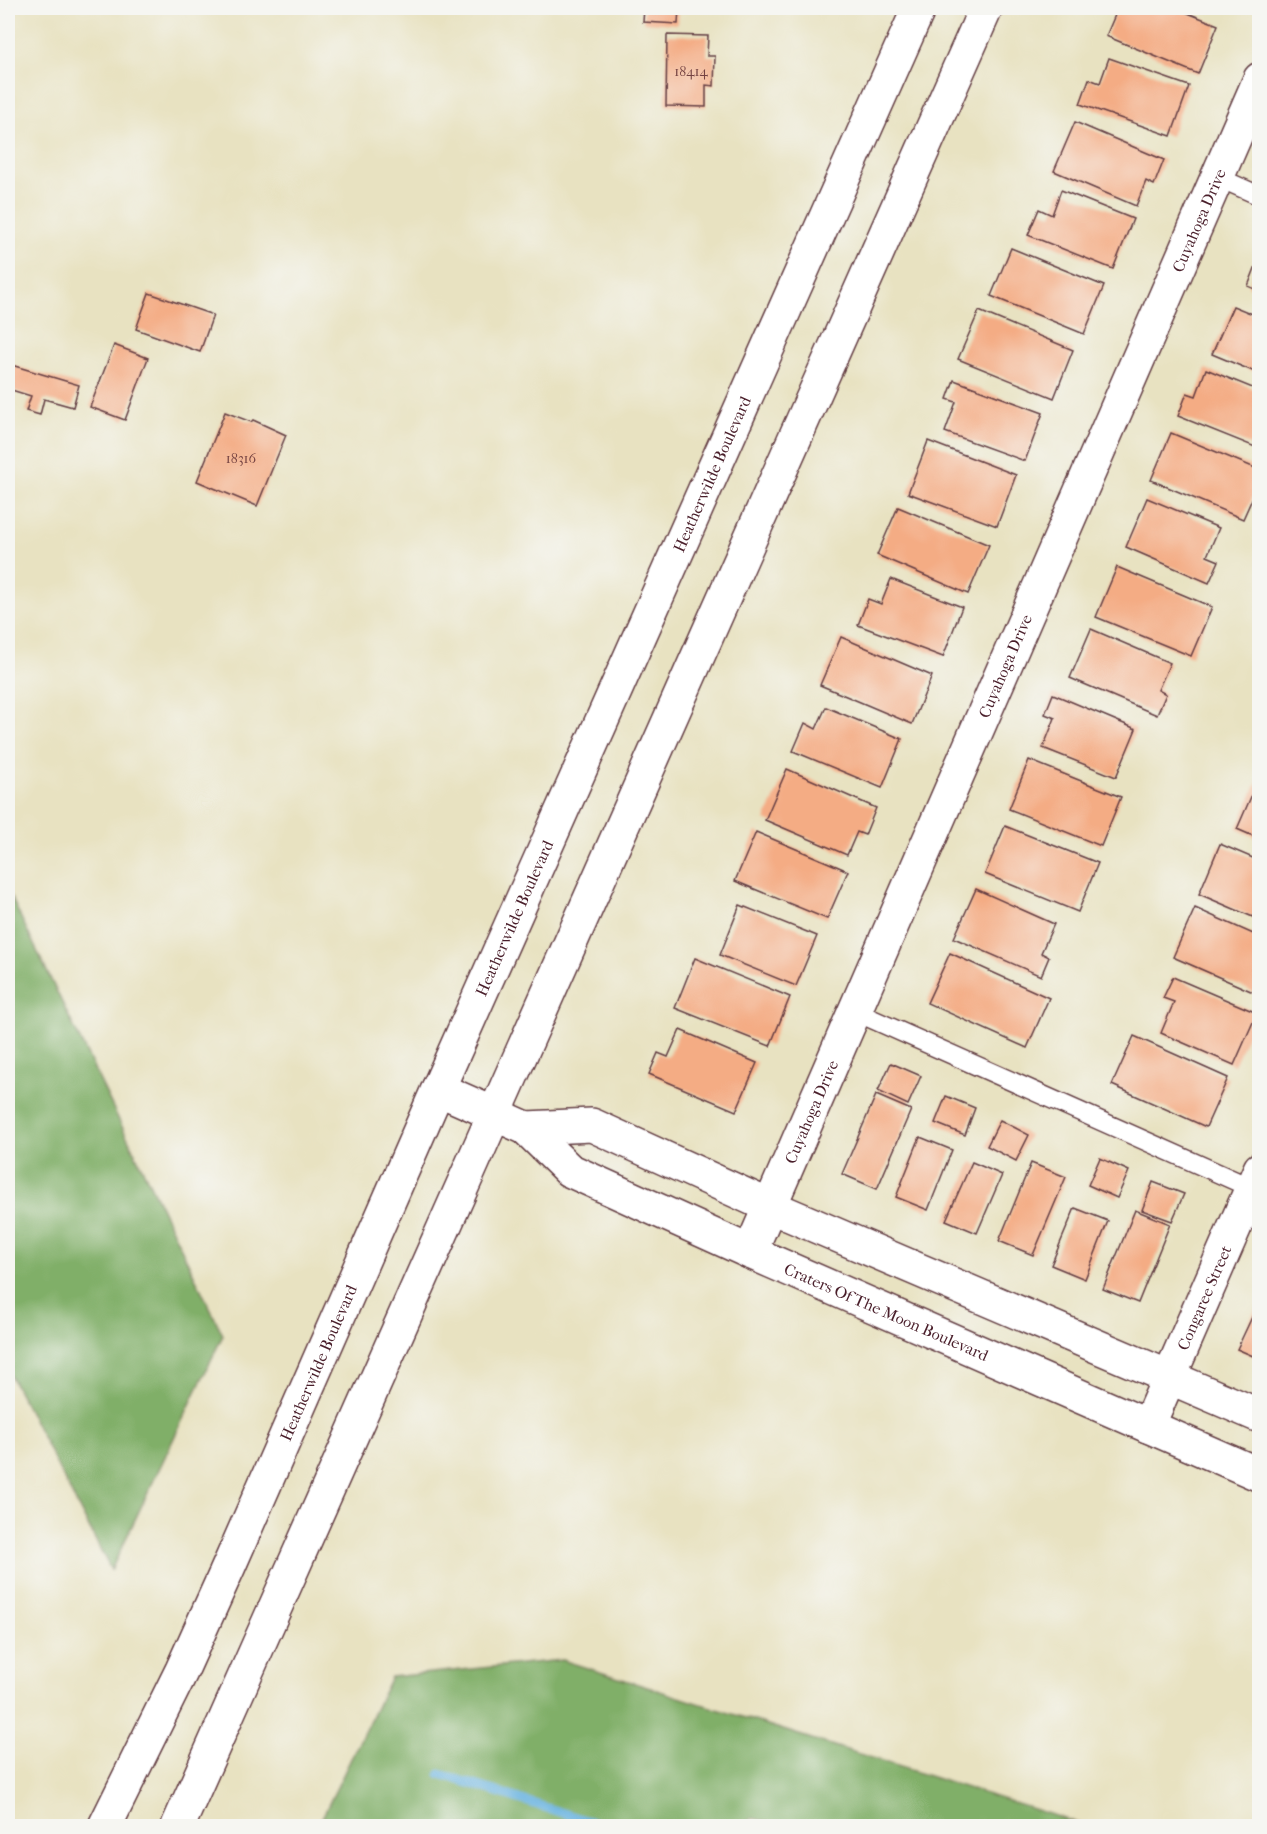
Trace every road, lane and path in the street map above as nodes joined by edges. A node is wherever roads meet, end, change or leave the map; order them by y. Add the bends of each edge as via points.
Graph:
1 (919, 8) edge
2 (986, 8) edge
3 (1260, 80) edge
4 (1217, 177) junction
5 (1260, 196) edge
6 (854, 1011) junction
7 (438, 1089) junction
8 (495, 1114) junction
9 (526, 1128) junction
10 (1257, 1183) edge
11 (769, 1206) junction
12 (750, 1252) junction
13 (1169, 1378) junction
14 (1260, 1416) edge
15 (1148, 1426) junction
16 (1260, 1475) edge
17 (105, 1827) edge
18 (178, 1827) edge

1 - 7 main road, Heatherwilde Boulevard
2 - 8 main road
3 - 4 main road, Cuyahoga Drive
4 - 5 lane
4 - 6 main road, Cuyahoga Drive
6 - 10 lane
6 - 11 main road, Cuyahoga Drive
7 - 8 main road, Craters Of The Moon Boulevard
7 - 17 main road, Heatherwilde Boulevard via 220,1587
8 - 9 main road, Craters Of The Moon Boulevard
8 - 18 main road
9 - 11 main road, Craters Of The Moon Boulevard via 592,1125
9 - 12 main road, Craters Of The Moon Boulevard via 569,1170
10 - 13 main road, Congaree Street
11 - 12 main road, Cuyahoga Drive
11 - 13 main road, Craters Of The Moon Boulevard
12 - 15 main road, Craters Of The Moon Boulevard
13 - 14 main road, Craters Of The Moon Boulevard
13 - 15 main road, Congaree Street
15 - 16 main road, Craters Of The Moon Boulevard

